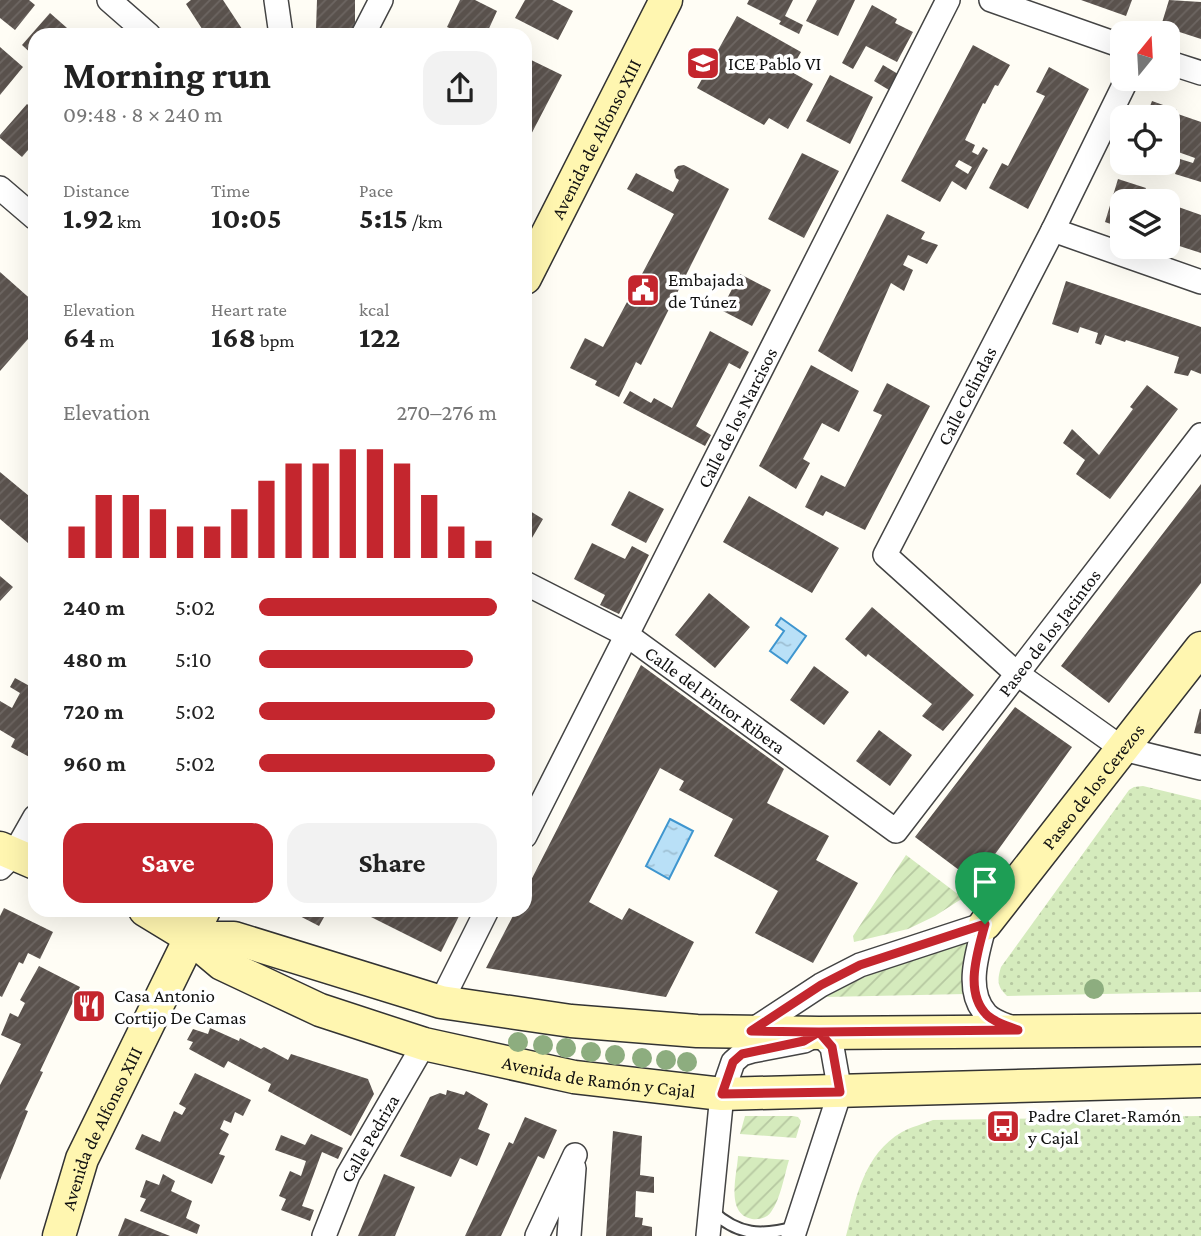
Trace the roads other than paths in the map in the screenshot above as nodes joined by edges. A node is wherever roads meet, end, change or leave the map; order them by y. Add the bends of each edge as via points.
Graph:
1 (109, 0) edge
2 (276, 0) edge
3 (381, 0) edge
4 (666, 0) edge
5 (948, 0) edge
6 (991, 0) edge
7 (141, 28) edge
8 (280, 28) edge
9 (367, 28) edge
10 (1110, 42) edge
11 (1180, 66) edge
12 (1201, 73) edge
13 (1121, 91) edge
14 (0, 188) edge
15 (28, 212) edge
16 (1053, 230) junction
17 (532, 264) edge
18 (1201, 282) edge
19 (1201, 435) edge
20 (532, 587) edge
21 (627, 635) junction
22 (1201, 648) edge
23 (1016, 673) junction
24 (1123, 749) junction
25 (1201, 768) edge
26 (532, 822) edge
27 (28, 829) edge
28 (896, 831) joint
29 (12, 858) edge
30 (156, 917) edge
31 (201, 917) edge
32 (484, 917) edge
33 (985, 924) junction
34 (191, 938) junction
35 (441, 1002) junction
36 (1018, 1030) junction
37 (1201, 1030) edge
38 (751, 1031) junction
39 (819, 1032) junction
40 (424, 1044) junction
41 (1201, 1081) edge
42 (840, 1092) junction
43 (722, 1094) junction
44 (710, 1209) junction
45 (795, 1232) edge
46 (59, 1236) edge
47 (324, 1236) edge
48 (537, 1236) edge
49 (569, 1236) edge
50 (708, 1236) edge

1 - 7 street
2 - 8 street
3 - 9 street
4 - 17 main road, Avenida de Alfonso XIII
5 - 21 street, Calle de los Narcisos
6 - 10 street
11 - 12 street
13 - 16 street, Calle Celindas
14 - 15 street
16 - 18 street
16 - 23 street, Calle Celindas via 885,555
19 - 23 street, Paseo de los Jacintos
20 - 21 street, Calle del Pintor Ribera
21 - 26 street, Calle de los Narcisos
21 - 28 street, Calle del Pintor Ribera
22 - 24 main road, Paseo de los Cerezos
23 - 24 street
23 - 28 street, Paseo de los Jacintos
24 - 25 street
24 - 33 main road, Paseo de los Cerezos
27 - 29 street
30 - 34 main road, Avenida de Ramón y Cajal
31 - 34 main road, Avenida de Alfonso XIII
32 - 35 street
33 - 36 street, Paseo de los Cerezos via 975,968 978,1001 997,1022
33 - 38 street via 852,969
34 - 35 main road via 234,938
34 - 40 main road, Avenida de Ramón y Cajal via 222,964 320,1010
34 - 46 main road, Avenida de Alfonso XIII via 82,1159
35 - 38 main road via 572,1021
36 - 37 main road
36 - 39 main road
38 - 39 main road
39 - 42 street via 832,1047
39 - 43 street via 804,1041 742,1054 733,1062
40 - 43 main road, Avenida de Ramón y Cajal via 573,1077
40 - 47 street, Calle Pedriza via 348,1175
41 - 42 main road, Avenida de Ramón y Cajal
42 - 43 main road, Avenida de Ramón y Cajal
42 - 45 street
43 - 44 street
44 - 45 lane via 725,1224 750,1234
44 - 50 street
48 - 49 street via 575,1154

